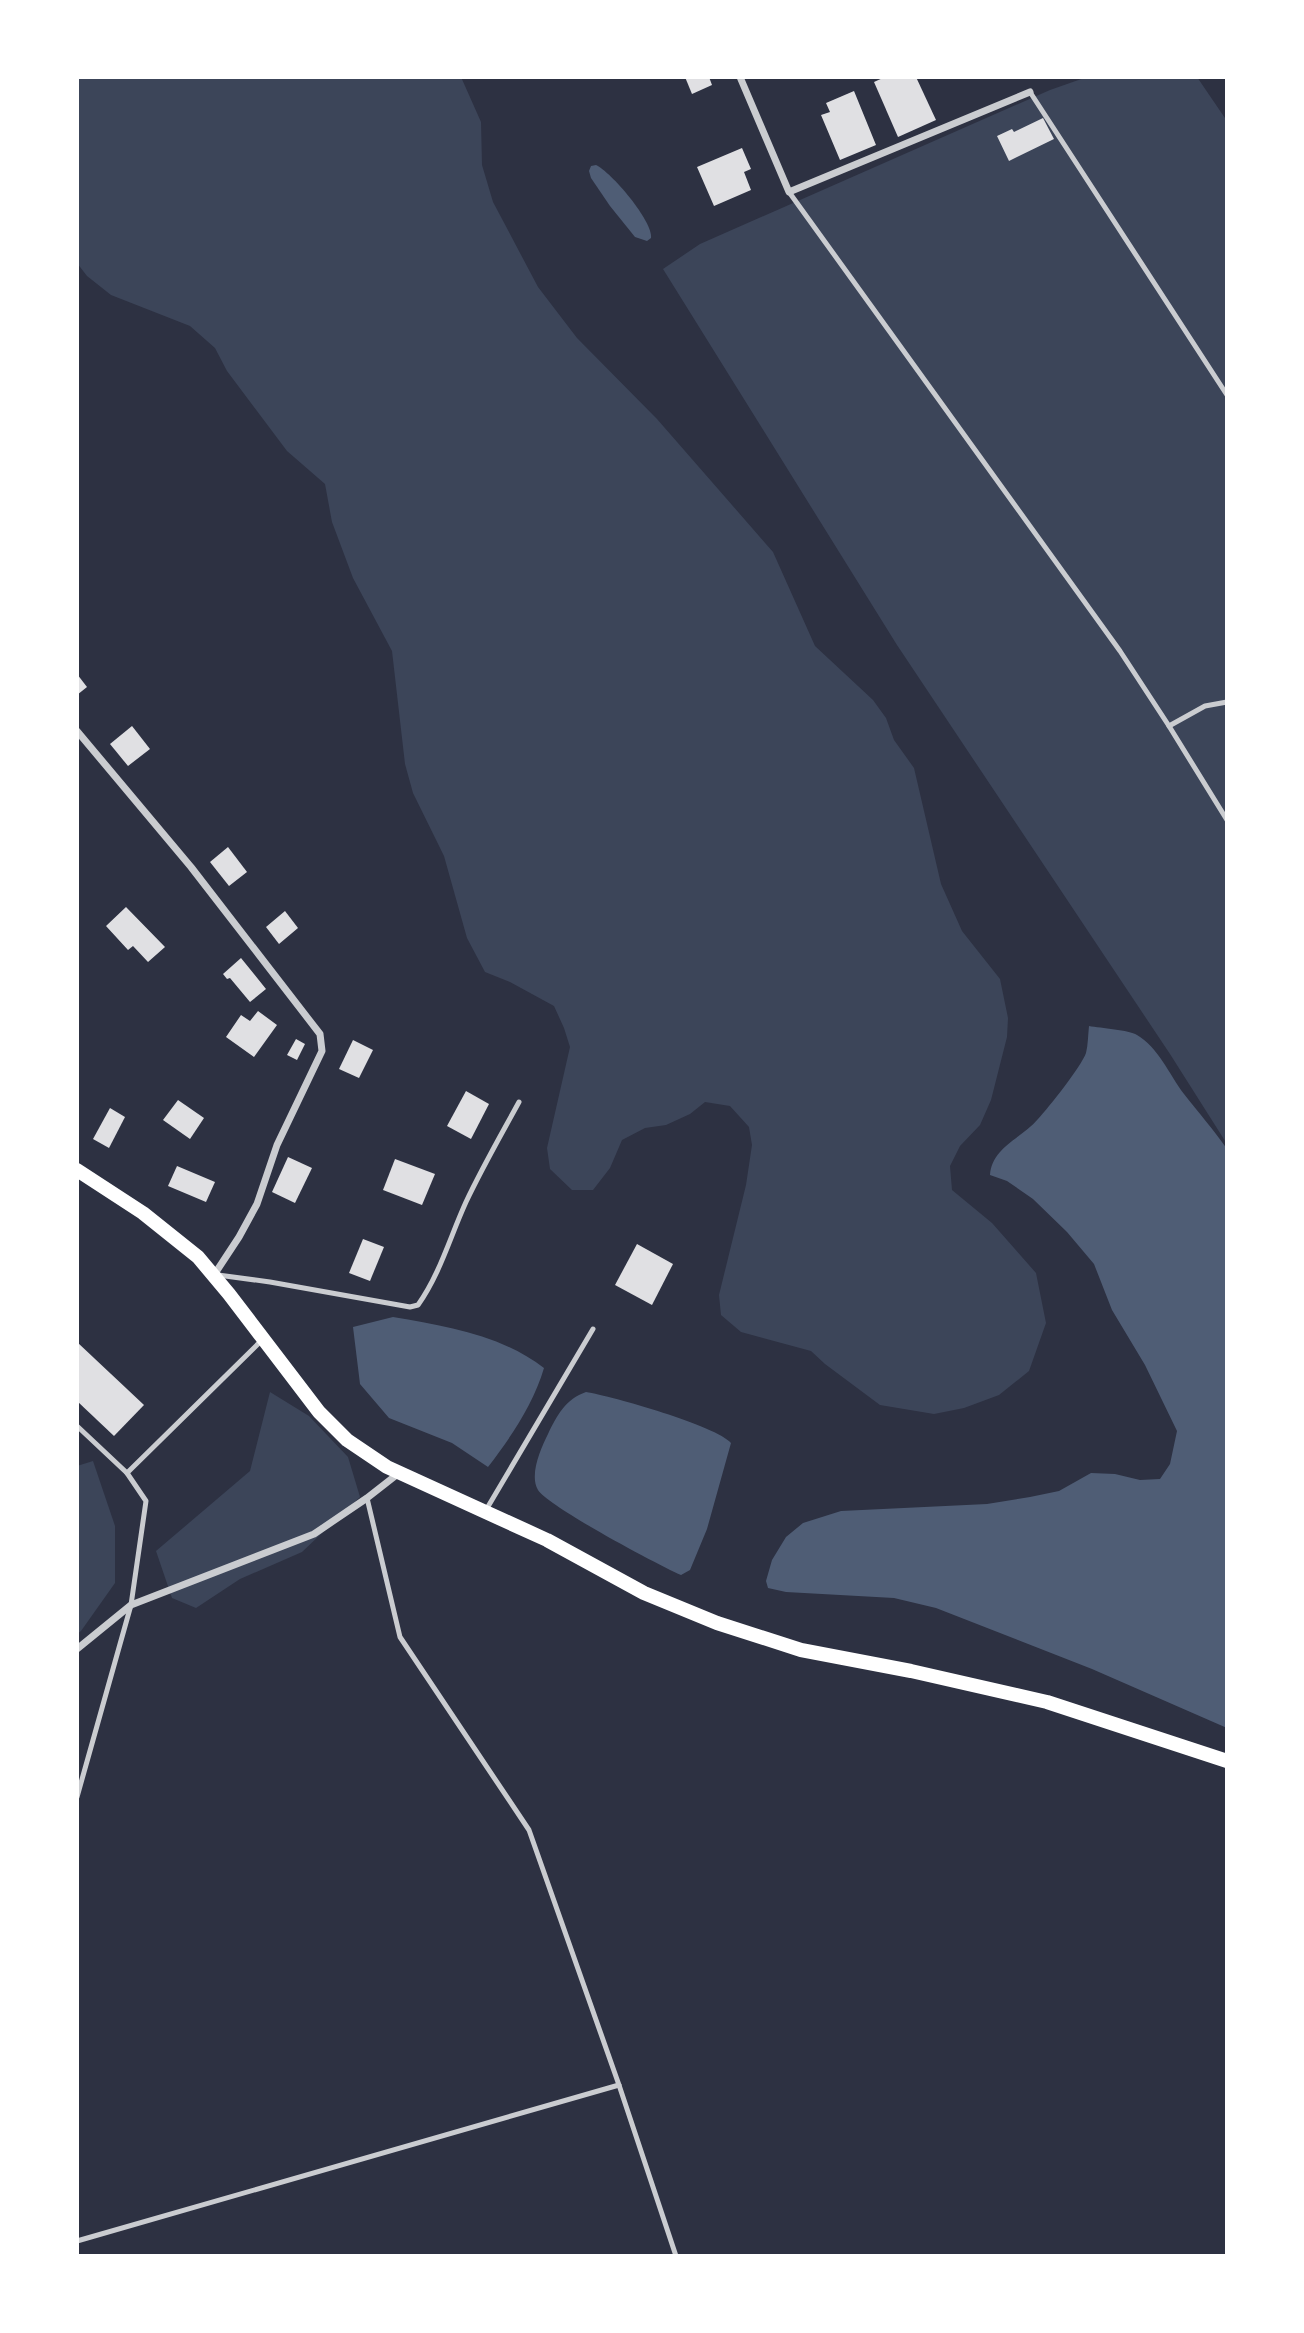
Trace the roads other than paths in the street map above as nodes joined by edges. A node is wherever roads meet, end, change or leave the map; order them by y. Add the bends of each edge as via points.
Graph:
1 (740, 77) edge
2 (1030, 92) joint
3 (789, 192) junction
4 (1227, 395) edge
5 (1227, 702) edge
6 (1169, 726) junction
7 (77, 731) edge
8 (1227, 820) edge
9 (519, 1102) dead end
10 (77, 1170) edge
11 (214, 1275) junction
12 (593, 1329) dead end
13 (264, 1339) junction
14 (77, 1426) edge
15 (127, 1473) junction
16 (400, 1473) junction
17 (368, 1498) junction
18 (485, 1511) junction
19 (131, 1605) junction
20 (77, 1649) edge
21 (1227, 1761) edge
22 (77, 1797) edge
23 (619, 2085) junction
24 (77, 2241) edge
25 (676, 2256) edge

1 - 3 street
2 - 3 street
2 - 4 lane
3 - 6 lane via 1120,651
5 - 6 lane via 1205,706
6 - 8 lane
7 - 11 street via 191,867 320,1034 322,1051 277,1145 257,1204
9 - 11 lane via 418,1305
10 - 11 main road via 172,1234
11 - 13 main road
12 - 18 lane
13 - 15 lane
13 - 16 main road via 346,1440
14 - 15 lane
15 - 19 lane via 146,1501
16 - 17 street
16 - 18 main road
17 - 19 street via 314,1534
17 - 23 lane via 400,1637 529,1830
18 - 21 main road via 644,1593 717,1623 801,1650 1047,1702
19 - 20 street
19 - 22 lane
23 - 24 lane
23 - 25 lane

